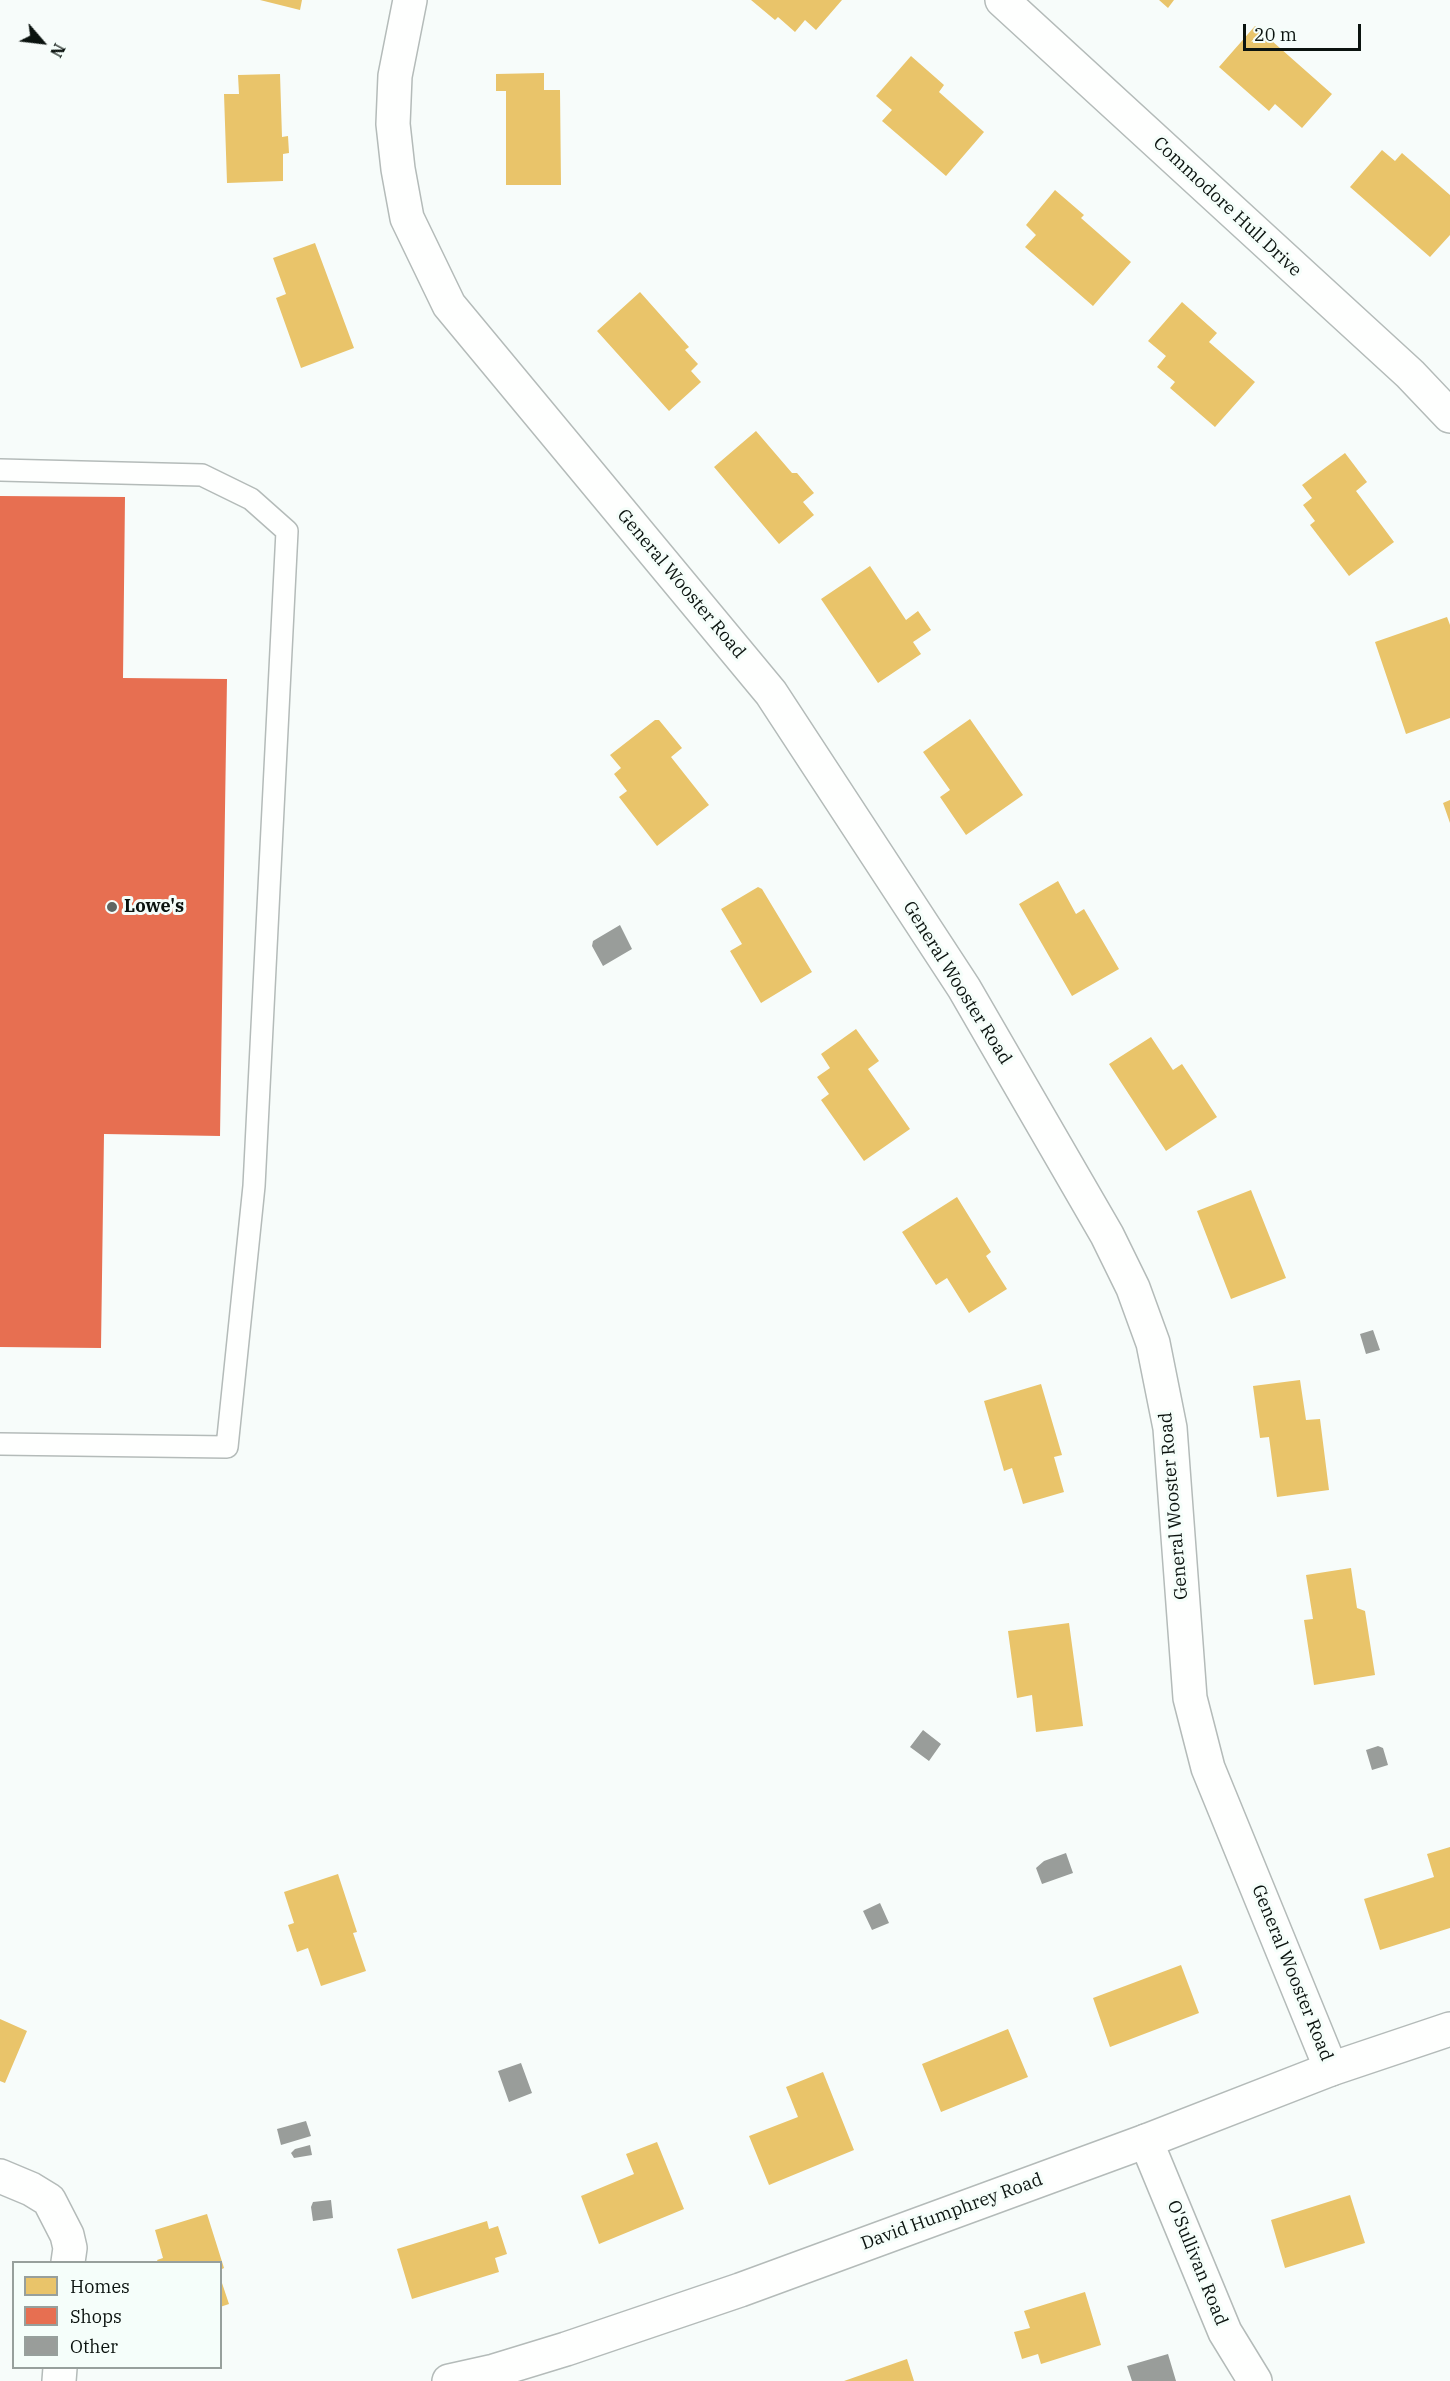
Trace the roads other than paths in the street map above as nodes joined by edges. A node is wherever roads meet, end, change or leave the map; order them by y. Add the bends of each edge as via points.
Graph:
1 (410, 0) edge
2 (1002, 0) edge
3 (1450, 416) edge
4 (0, 470) edge
5 (0, 1444) edge
6 (1450, 2028) edge
7 (1331, 2069) junction
8 (1146, 2141) junction
9 (0, 2176) edge
10 (68, 2261) edge
11 (449, 2381) edge
12 (1256, 2381) edge

1 - 7 street, General Wooster Road via 395,76 393,124 398,170 407,218 449,305 771,693 964,988 1107,1235 1133,1288 1153,1343 1170,1428 1190,1698 1205,1758
2 - 3 street, Commodore Hull Drive via 1410,374
4 - 5 lane via 202,475 251,500 287,531 254,1185 226,1447
6 - 7 street, David Humphrey Road
7 - 8 street, David Humphrey Road
8 - 11 street, David Humphrey Road via 729,2294 566,2349
8 - 12 street, O'Sullivan Road via 1225,2332
9 - 10 street via 49,2200 67,2235

